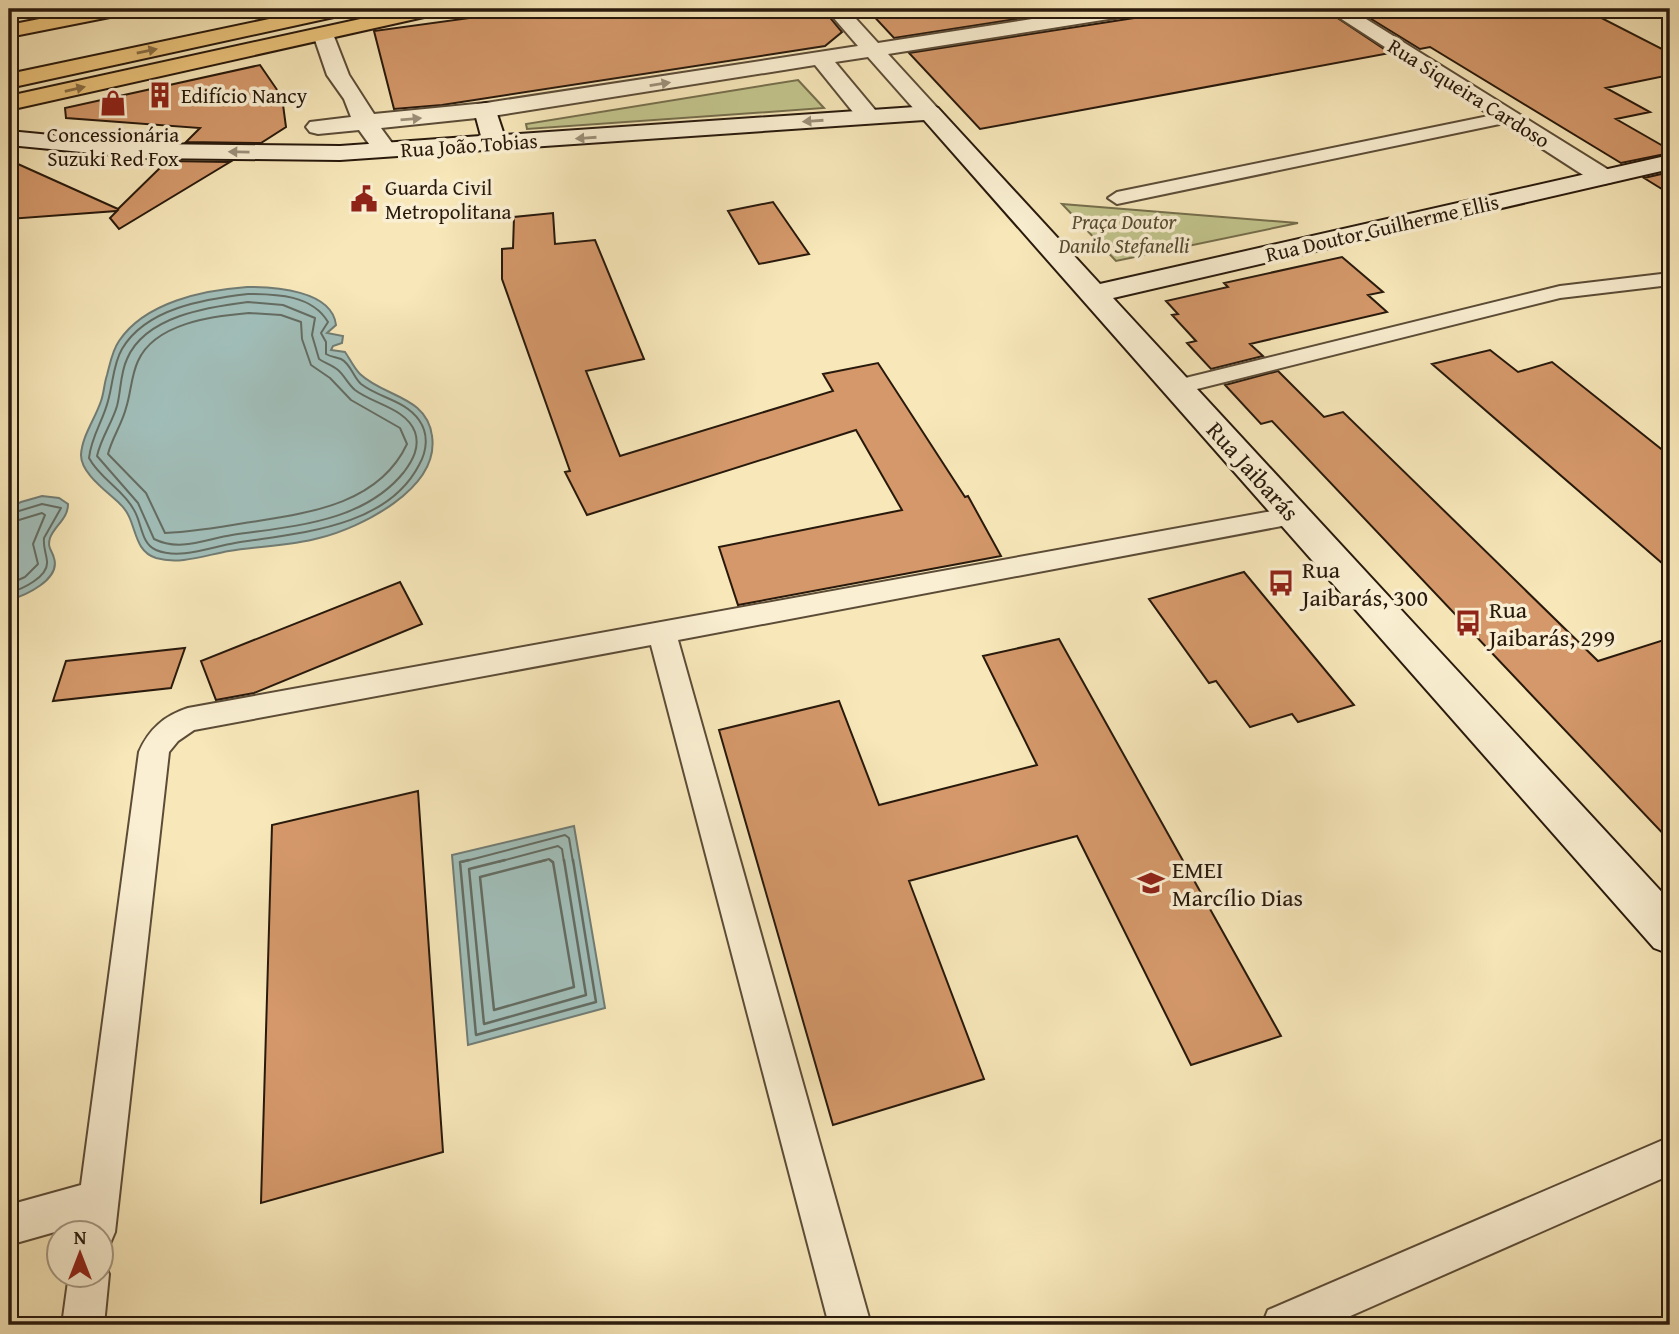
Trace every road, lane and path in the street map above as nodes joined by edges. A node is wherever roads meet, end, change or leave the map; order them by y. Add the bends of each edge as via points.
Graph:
1 (120, 9) edge
2 (343, 9) edge
3 (433, 9) edge
4 (836, 9) edge
5 (1134, 9) edge
6 (1336, 9) edge
7 (9, 31) edge
8 (323, 34) junction
9 (874, 51) junction
10 (821, 59) junction
11 (338, 75) junction
12 (9, 81) edge
13 (9, 103) edge
14 (486, 110) junction
15 (930, 113) junction
16 (869, 117) junction
17 (1508, 117) junction
18 (366, 123) junction
19 (318, 127) junction
20 (9, 138) edge
21 (495, 144) junction
22 (386, 151) junction
23 (307, 153) junction
24 (1670, 162) edge
25 (1603, 177) junction
26 (1117, 198) dead end
27 (1670, 279) edge
28 (1093, 294) junction
29 (1177, 387) junction
30 (1294, 516) junction
31 (662, 633) junction
32 (1670, 933) edge
33 (1670, 1156) edge
34 (97, 1216) edge
35 (9, 1225) edge
36 (87, 1288) edge
37 (83, 1325) edge
38 (850, 1325) edge
39 (1283, 1325) edge

1 - 7 main road
12 -> 2 main road
3 - 8 main road
4 - 9 street, Rua Jaibarás
5 - 9 street, Rua João Tobias
6 - 17 street, Rua Siqueira Cardoso
8 - 11 street
13 -> 8 main road
9 - 10 street, Rua João Tobias
9 - 15 street, Rua Jaibarás
14 -> 10 street, Rua João Tobias
10 - 16 street
11 - 18 street
11 - 19 street
18 -> 14 street, Rua João Tobias
14 - 21 street
15 - 16 street, Rua João Tobias
15 - 28 street, Rua Jaibarás
16 -> 21 street, Rua João Tobias
17 - 25 street, Rua Siqueira Cardoso
17 - 26 lane
18 - 19 street, Rua João Tobias
18 - 22 street
19 - 23 street
23 -> 20 street, Rua João Tobias via 144,151
21 - 22 street, Rua João Tobias
22 - 23 street, Rua João Tobias
24 - 25 street, Rua Doutor Guilherme Ellis
25 - 28 street, Rua Doutor Guilherme Ellis
27 - 29 lane via 1560,292
28 - 29 street, Rua Jaibarás
29 - 30 street, Rua Jaibarás
30 - 31 lane
30 - 32 street, Rua Jaibarás
31 - 34 lane via 188,720 164,736 154,752
31 - 38 lane
33 - 39 lane
34 - 35 lane
36 - 37 lane

